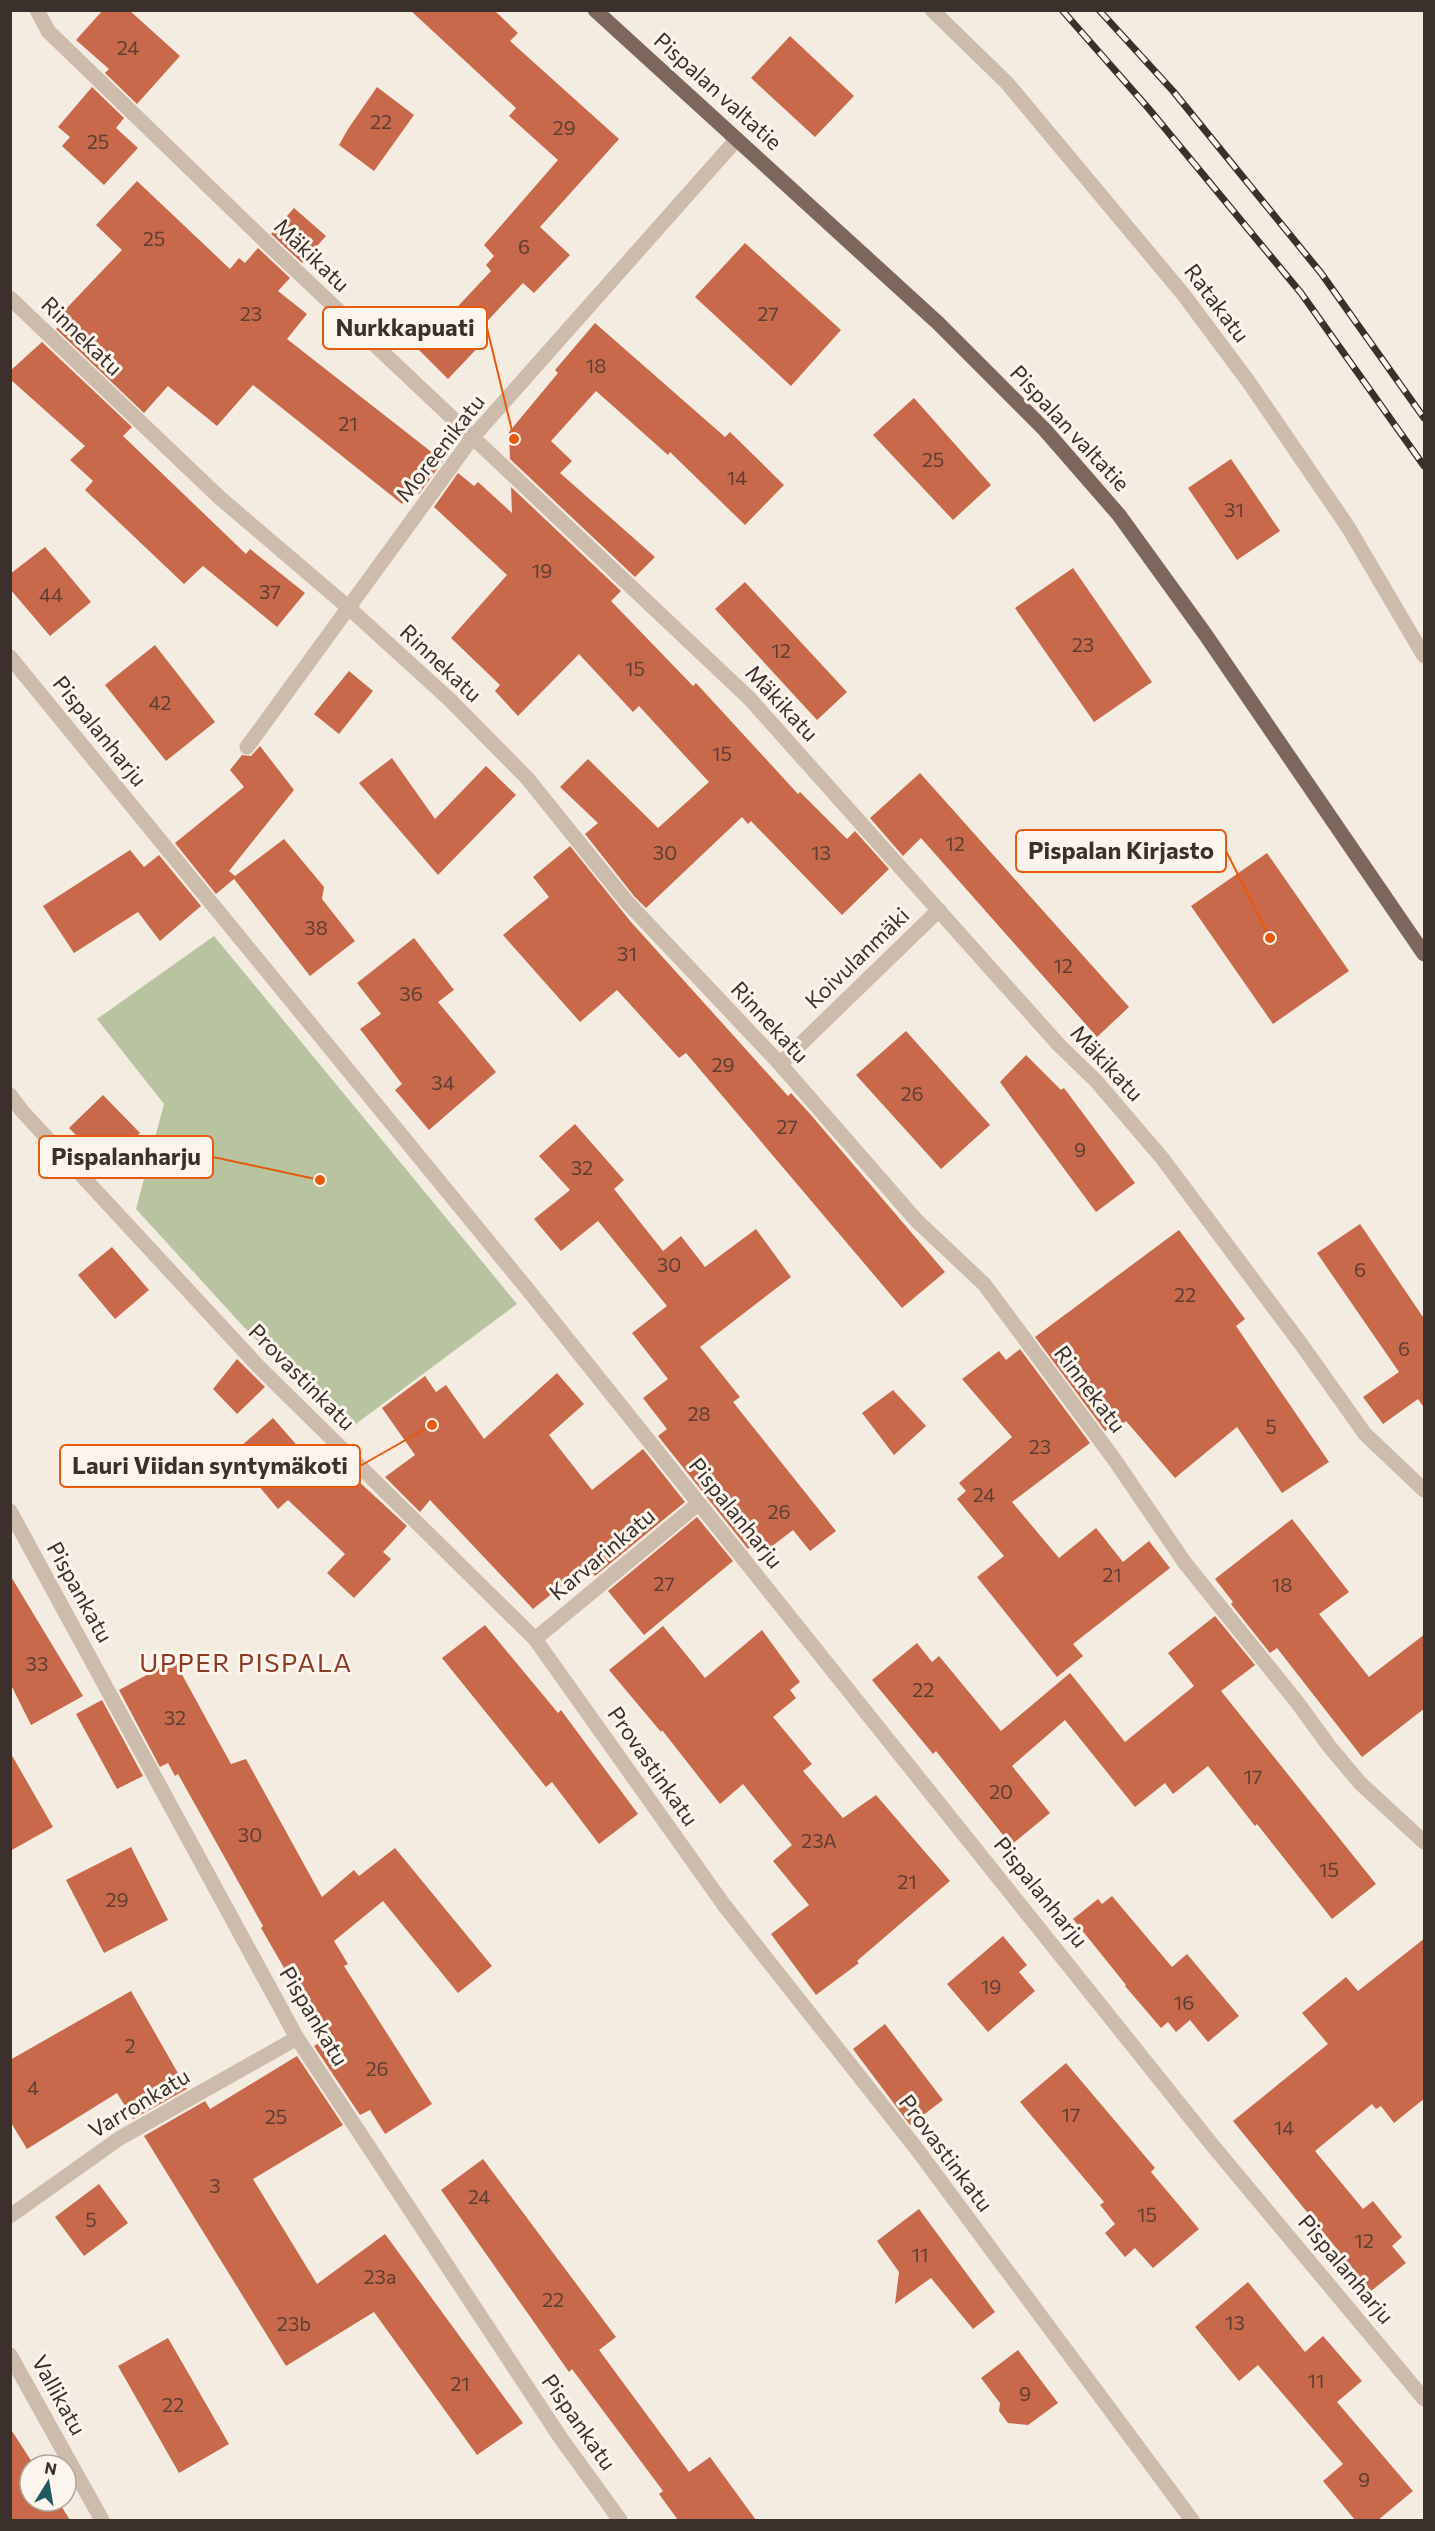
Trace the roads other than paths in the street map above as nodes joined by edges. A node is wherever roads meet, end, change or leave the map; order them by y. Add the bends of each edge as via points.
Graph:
1 (37, 10) edge
2 (594, 10) edge
3 (932, 10) edge
4 (737, 139) junction
5 (10, 298) edge
6 (472, 438) junction
7 (349, 608) junction
8 (1425, 656) edge
9 (10, 657) edge
10 (248, 747) dead end
11 (939, 910) junction
12 (1425, 954) edge
13 (780, 1064) junction
14 (10, 1095) edge
15 (1425, 1490) edge
16 (698, 1504) junction
17 (10, 1511) edge
18 (535, 1639) junction
19 (1425, 1842) edge
20 (297, 2038) junction
21 (10, 2216) edge
22 (10, 2355) edge
23 (1425, 2399) edge
24 (102, 2520) edge
25 (620, 2520) edge
26 (1192, 2520) edge

1 - 6 street, Mäkikatu via 48,31
2 - 4 main road, Pispalan valtatie
3 - 8 street, Ratakatu via 1007,83 1183,294 1348,527
4 - 6 street, Moreenikatu
4 - 12 main road, Pispalan valtatie via 938,322 1045,430 1119,515
5 - 7 street, Rinnekatu via 220,498
6 - 7 street, Moreenikatu
6 - 11 street, Mäkikatu via 749,698
7 - 10 street, Moreenikatu
7 - 13 street, Rinnekatu via 449,699 527,778 627,902
9 - 16 street, Pispalanharju via 504,1260
11 - 13 street, Koivulanmäki
11 - 15 street, Mäkikatu via 1162,1158 1365,1434
13 - 19 street, Rinnekatu via 916,1220 984,1284 1114,1459 1185,1563 1329,1746 1360,1783
14 - 18 street, Provastinkatu via 258,1366
16 - 18 street, Karvarinkatu
16 - 23 street, Pispalanharju via 1213,2146
17 - 20 street, Pispankatu
18 - 26 street, Provastinkatu via 724,1905 916,2148
20 - 21 street, Varronkatu via 120,2138
20 - 25 street, Pispankatu via 560,2437
22 - 24 street, Vallikatu

